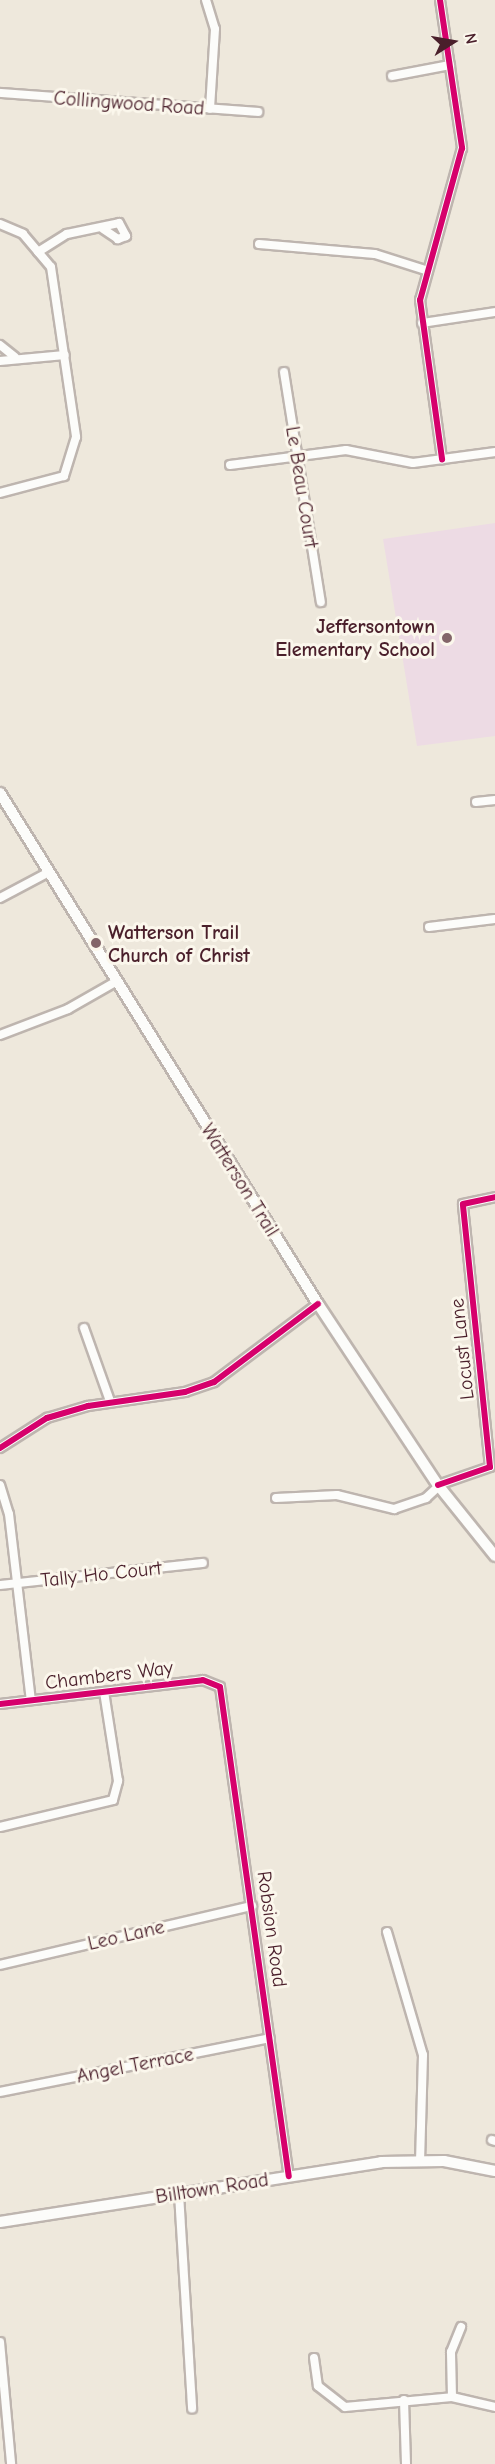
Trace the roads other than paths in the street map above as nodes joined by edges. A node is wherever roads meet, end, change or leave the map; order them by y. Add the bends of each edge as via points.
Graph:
1 (206, 0) edge
2 (440, 0) edge
3 (450, 65) junction
4 (392, 76) dead end
5 (0, 93) edge
6 (210, 109) junction
7 (258, 112) dead end
8 (0, 224) edge
9 (103, 229) dead end
10 (259, 244) dead end
11 (38, 252) junction
12 (425, 270) junction
13 (495, 312) edge
14 (422, 323) junction
15 (0, 345) edge
16 (65, 355) junction
17 (15, 357) junction
18 (0, 361) edge
19 (284, 372) dead end
20 (495, 452) edge
21 (297, 456) junction
22 (442, 459) junction
23 (230, 465) dead end
24 (0, 493) edge
25 (321, 602) dead end
26 (0, 793) edge
27 (495, 800) edge
28 (476, 802) dead end
29 (49, 872) junction
30 (0, 898) edge
31 (495, 919) edge
32 (429, 927) dead end
33 (117, 981) junction
34 (0, 1035) edge
35 (495, 1197) edge
36 (318, 1304) junction
37 (84, 1328) dead end
38 (110, 1401) junction
39 (0, 1448) edge
40 (0, 1485) edge
41 (439, 1486) junction
42 (276, 1498) dead end
43 (495, 1556) edge
44 (203, 1563) dead end
45 (18, 1583) junction
46 (0, 1585) edge
47 (220, 1688) joint
48 (104, 1692) junction
49 (31, 1700) junction
50 (0, 1704) edge
51 (0, 1827) edge
52 (252, 1906) junction
53 (387, 1932) dead end
54 (0, 1965) edge
55 (270, 2038) junction
56 (0, 2092) edge
57 (420, 2160) junction
58 (495, 2171) edge
59 (289, 2176) junction
60 (179, 2194) junction
61 (0, 2222) edge
62 (461, 2327) dead end
63 (0, 2342) edge
64 (314, 2358) dead end
65 (452, 2397) junction
66 (404, 2400) junction
67 (495, 2406) edge
68 (192, 2409) dead end
69 (11, 2464) edge
70 (406, 2464) edge

1 - 6 street via 215,29
2 - 3 street
3 - 4 street
3 - 12 street via 462,148
5 - 6 street, Collingwood Road
6 - 7 street, Collingwood Road
8 - 11 street via 23,234
9 - 11 street via 67,234
10 - 12 street via 375,254
11 - 16 street via 51,267
12 - 14 street
13 - 14 street
14 - 22 street
15 - 17 street
16 - 17 street
16 - 24 street via 75,453 57,481
17 - 18 street
19 - 21 street, Le Beau Court
20 - 22 street
21 - 22 street via 346,450 413,463
21 - 23 street
21 - 25 street, Le Beau Court
26 - 29 main road, Watterson Trail
27 - 28 street
29 - 30 street
29 - 33 main road, Watterson Trail
31 - 32 street
33 - 34 street via 68,1009
33 - 36 main road, Watterson Trail
35 - 41 street, Locust Lane via 464,1204 490,1467
36 - 38 street via 214,1382 184,1392
36 - 41 main road, Watterson Trail
37 - 38 street
38 - 39 street via 47,1418
40 - 45 street
41 - 42 street via 426,1498 394,1509 337,1495
41 - 43 main road, Watterson Trail
44 - 45 street, Tally Ho Court
45 - 46 street, Tally Ho Court
45 - 49 street
47 - 48 street, Chambers Way via 203,1680
47 - 52 street, Robsion Road
48 - 49 street, Chambers Way
48 - 51 street via 118,1781 113,1800
49 - 50 street, Chambers Way
52 - 54 street, Leo Lane
52 - 55 street, Robsion Road
53 - 57 street via 423,2055
55 - 56 street, Angel Terrace
55 - 59 street, Robsion Road
57 - 58 main road, Billtown Road
57 - 59 main road, Billtown Road
59 - 60 main road, Billtown Road
60 - 61 main road, Billtown Road
60 - 68 street
62 - 65 street via 452,2352
63 - 69 street
64 - 66 street via 318,2386 345,2407
65 - 66 street
65 - 67 street
66 - 70 street

